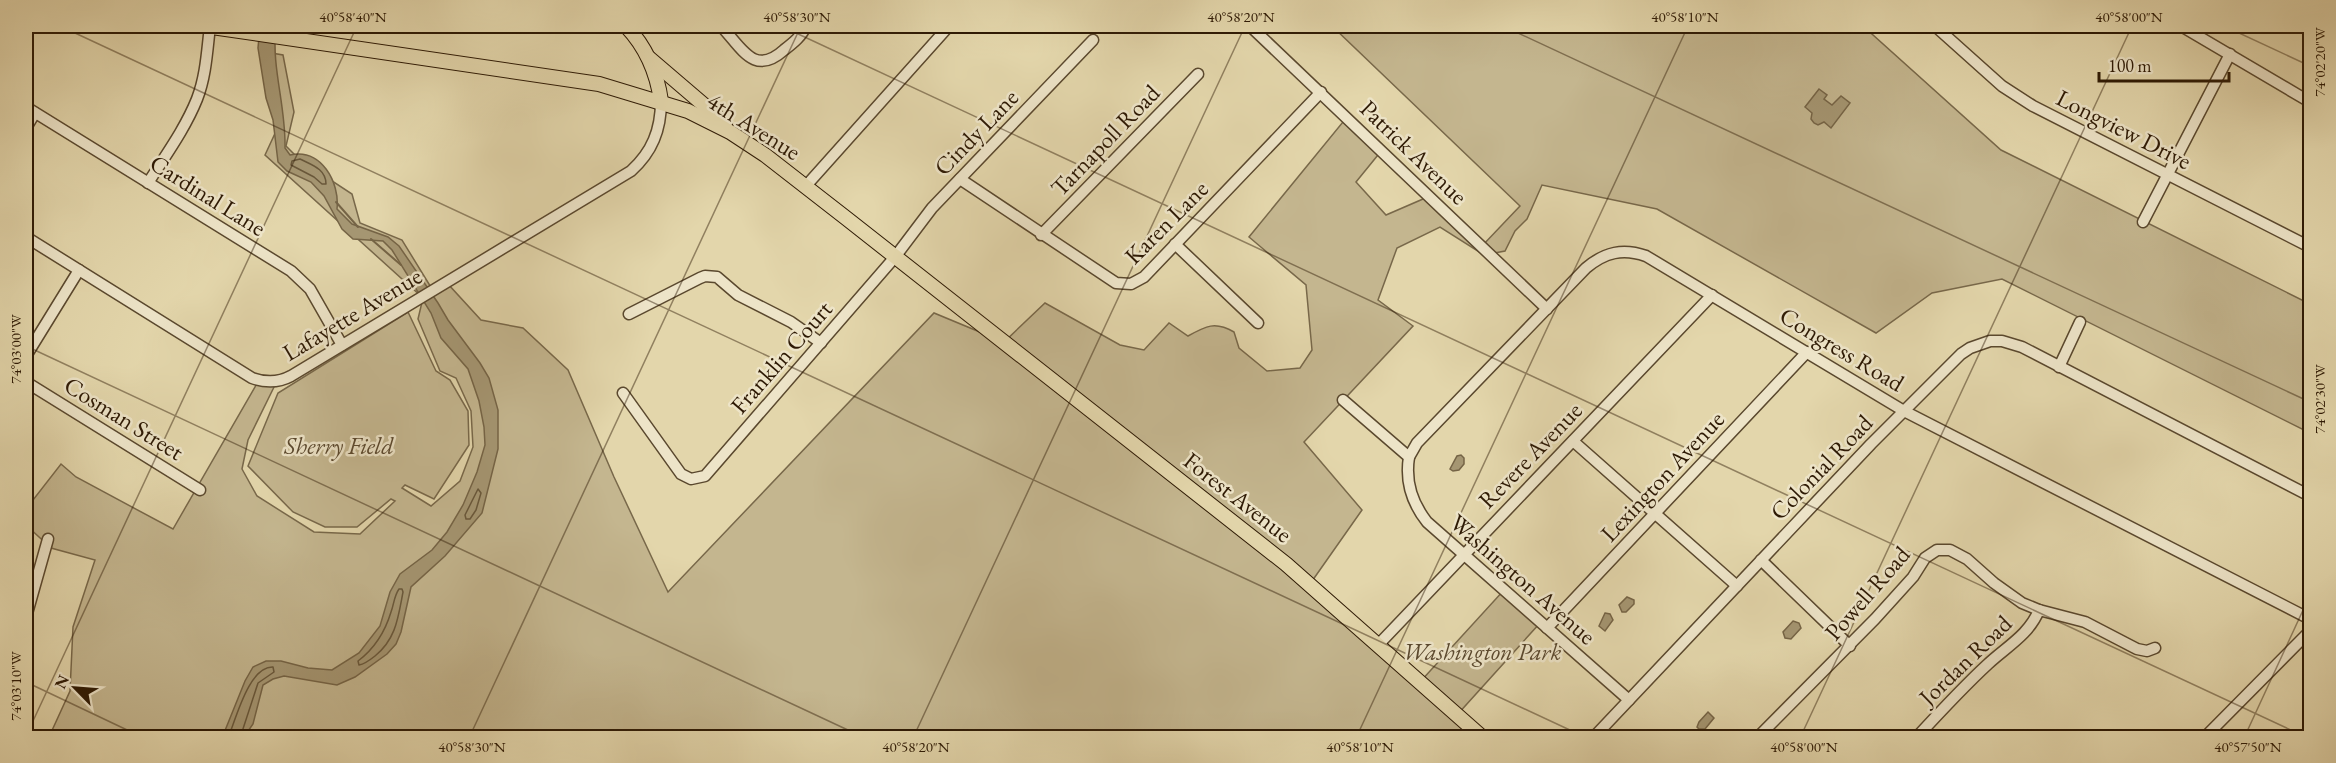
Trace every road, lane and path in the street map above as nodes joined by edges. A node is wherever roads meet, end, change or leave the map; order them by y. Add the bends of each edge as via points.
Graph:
1 (208, 26) edge
2 (626, 26) edge
3 (721, 26) edge
4 (806, 26) edge
5 (948, 26) edge
6 (1250, 26) edge
7 (1935, 26) edge
8 (2181, 26) edge
9 (1093, 40) dead end
10 (2230, 54) junction
11 (649, 58) junction
12 (1198, 74) dead end
13 (1321, 92) junction
14 (661, 101) junction
15 (2310, 102) edge
16 (30, 110) edge
17 (26, 128) edge
18 (749, 144) junction
19 (2168, 175) junction
20 (960, 179) junction
21 (148, 183) junction
22 (805, 187) junction
23 (2143, 222) dead end
24 (1041, 235) junction
25 (26, 237) edge
26 (1175, 244) junction
27 (2310, 247) edge
28 (896, 257) junction
29 (79, 270) junction
30 (1712, 295) junction
31 (1547, 309) junction
32 (629, 314) dead end
33 (2080, 322) dead end
34 (1258, 323) dead end
35 (821, 343) junction
36 (342, 345) junction
37 (1807, 352) junction
38 (26, 356) edge
39 (2059, 367) junction
40 (26, 381) edge
41 (624, 393) dead end
42 (1343, 400) dead end
43 (1904, 411) junction
44 (1573, 441) junction
45 (1409, 457) junction
46 (200, 490) dead end
47 (2310, 496) edge
48 (1655, 513) junction
49 (48, 539) dead end
50 (1464, 555) junction
51 (1761, 560) junction
52 (1737, 586) junction
53 (2039, 610) junction
54 (26, 617) edge
55 (2310, 619) edge
56 (1547, 628) junction
57 (2310, 632) edge
58 (1379, 645) junction
59 (1850, 646) junction
60 (2155, 648) dead end
61 (1629, 700) junction
62 (1483, 738) edge
63 (1593, 738) edge
64 (1757, 738) edge
65 (1916, 738) edge
66 (2204, 738) edge

1 - 14 main road via 575,80
1 - 21 street via 206,65 196,100
2 - 11 main road
3 - 4 street via 750,57 761,62 774,60 803,34
5 - 22 street
6 - 13 street, Patrick Avenue
7 - 19 street, Longview Drive via 2018,97
8 - 10 street
9 - 20 street, Cindy Lane
10 - 15 street
10 - 19 street
11 - 14 main road
11 - 18 main road
12 - 24 street, Tarnapoll Road
13 - 26 street, Karen Lane
13 - 31 street, Patrick Avenue
14 - 18 main road, 4th Avenue via 709,121
14 - 36 street, Lafayette Avenue via 656,138 631,171
16 - 17 street
16 - 21 street, Cardinal Lane
18 - 22 main road, 4th Avenue
19 - 23 street
19 - 27 street, Longview Drive
20 - 24 street, Karen Lane
20 - 28 street, Cindy Lane via 932,208
21 - 36 street, Cardinal Lane via 291,271 310,289
22 - 28 main road, 4th Avenue
24 - 26 street, Karen Lane via 1123,285 1138,282
25 - 29 street, Lafayette Avenue
26 - 34 street
28 - 35 street, Franklin Court
28 - 58 main road, Forest Avenue via 1286,564
29 - 36 street, Lafayette Avenue via 263,382 287,378
29 - 38 street
30 - 31 street, Congress Road via 1646,256 1623,251 1595,261
30 - 37 street, Congress Road
30 - 44 street, Revere Avenue
31 - 45 street, Congress Road via 1417,443
32 - 35 street via 711,276
33 - 39 street
35 - 41 street, Franklin Court via 705,476 694,480 681,474
37 - 43 street, Congress Road
37 - 48 street, Lexington Avenue
39 - 43 street, Colonial Road via 2013,343 1981,343 1961,354
39 - 47 street, Colonial Road
40 - 46 street, Cosman Street
42 - 45 street
43 - 51 street, Colonial Road
43 - 55 street, Congress Road
44 - 48 street
44 - 50 street, Revere Avenue
45 - 50 street, Washington Avenue via 1409,488 1420,513
48 - 52 street
48 - 56 street, Lexington Avenue
49 - 54 street
50 - 56 street, Washington Avenue
50 - 58 street, Revere Avenue
51 - 52 street, Colonial Road
51 - 59 street
52 - 61 street, Colonial Road
53 - 59 street, Powell Road via 2007,594 1968,559 1950,550 1937,549
53 - 60 street, Powell Road via 2085,622 2137,650
53 - 65 street, Jordan Road via 2031,626 1987,664
56 - 61 street, Washington Avenue
57 - 66 street
58 - 62 main road, Forest Avenue
59 - 64 street, Powell Road
61 - 63 street, Colonial Road

